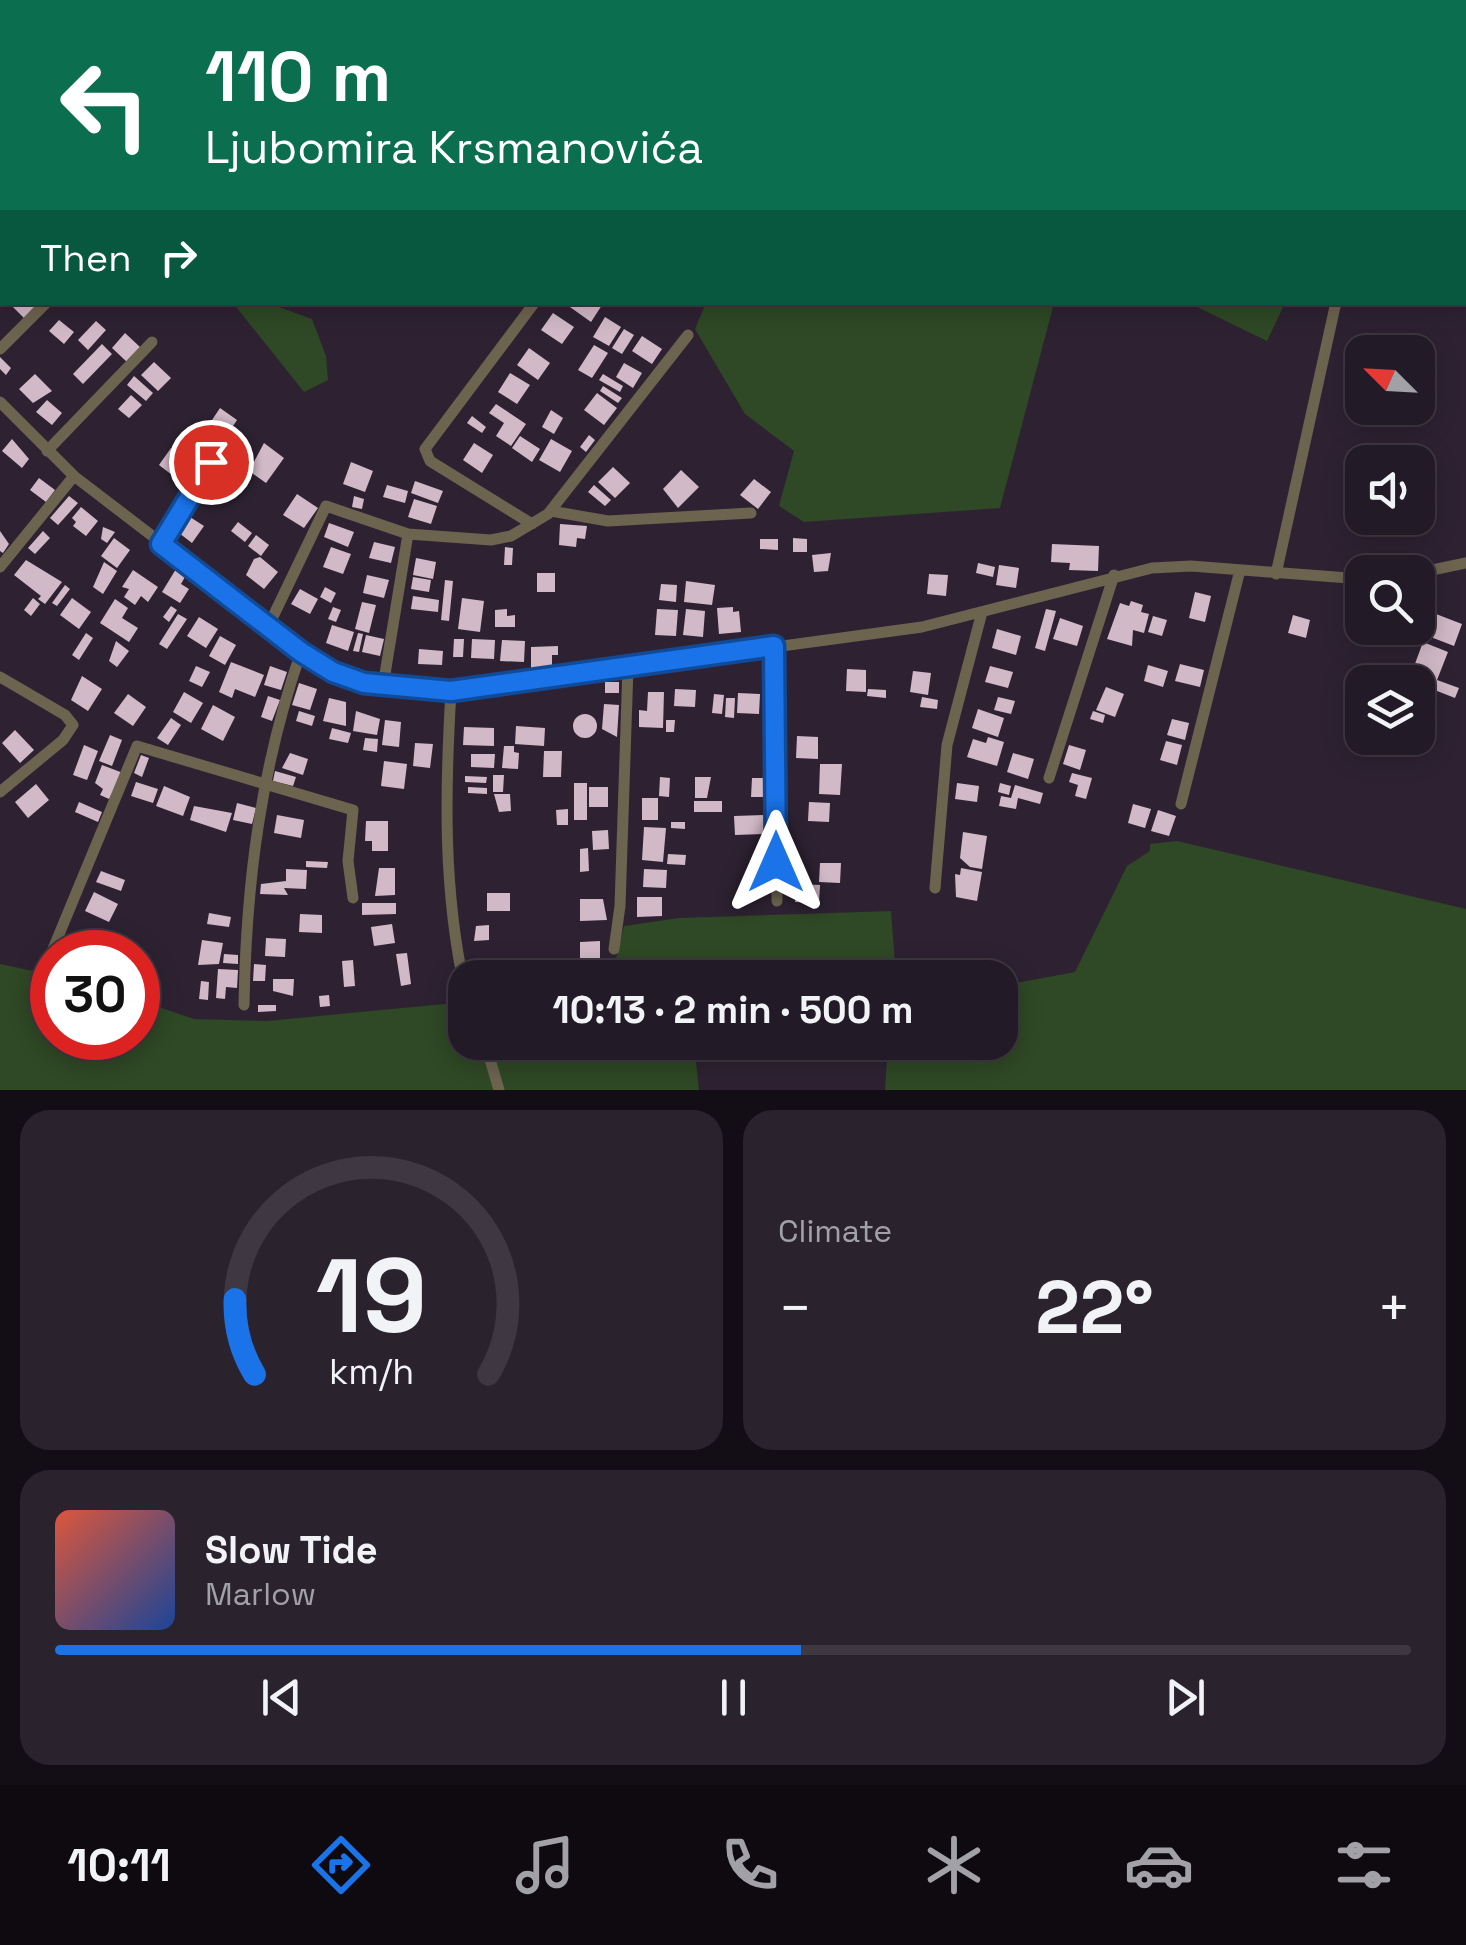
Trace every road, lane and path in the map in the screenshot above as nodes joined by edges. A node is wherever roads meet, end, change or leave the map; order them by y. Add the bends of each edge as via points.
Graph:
1 (44, 305) edge
2 (533, 305) edge
3 (1335, 305) edge
4 (688, 335) dead end
5 (152, 342) dead end
6 (0, 349) edge
7 (0, 402) edge
8 (218, 450) dead end
9 (48, 451) junction
10 (74, 476) junction
11 (550, 512) junction
12 (750, 512) dead end
13 (532, 524) junction
14 (408, 534) junction
15 (161, 544) junction
16 (1466, 563) edge
17 (0, 567) edge
18 (1435, 569) edge
19 (1240, 570) junction
20 (1276, 574) junction
21 (1114, 575) junction
22 (1345, 578) edge
23 (982, 612) junction
24 (268, 626) junction
25 (774, 646) junction
26 (301, 652) junction
27 (628, 667) junction
28 (0, 678) edge
29 (384, 686) junction
30 (451, 691) junction
31 (1049, 778) dead end
32 (263, 784) junction
33 (0, 792) edge
34 (1180, 804) dead end
35 (936, 888) dead end
36 (353, 898) dead end
37 (777, 901) dead end
38 (61, 930) edge
39 (614, 949) dead end
40 (458, 960) edge
41 (244, 1005) dead end
42 (490, 1060) edge
43 (499, 1090) edge

1 - 6 street
2 - 13 street via 424,449 430,461
3 - 20 street
4 - 11 street
5 - 9 street
7 - 9 street
8 - 15 street
9 - 10 street
10 - 15 street
10 - 17 street
11 - 12 street via 608,521
11 - 13 street
13 - 14 street via 491,540
14 - 24 street via 326,506
14 - 29 street
15 - 24 street
16 - 18 street
19 - 20 street
19 - 21 street via 1172,566
19 - 34 street
20 - 22 street
21 - 23 street
21 - 31 street
23 - 25 street
23 - 35 street via 946,745
24 - 26 street
25 - 27 street
25 - 37 street
26 - 29 street via 345,678
26 - 32 street
27 - 30 street
27 - 39 street
28 - 33 street via 73,726
29 - 30 street
30 - 40 street via 444,822
32 - 36 street via 353,810
32 - 38 street via 137,746
32 - 41 street
42 - 43 street

